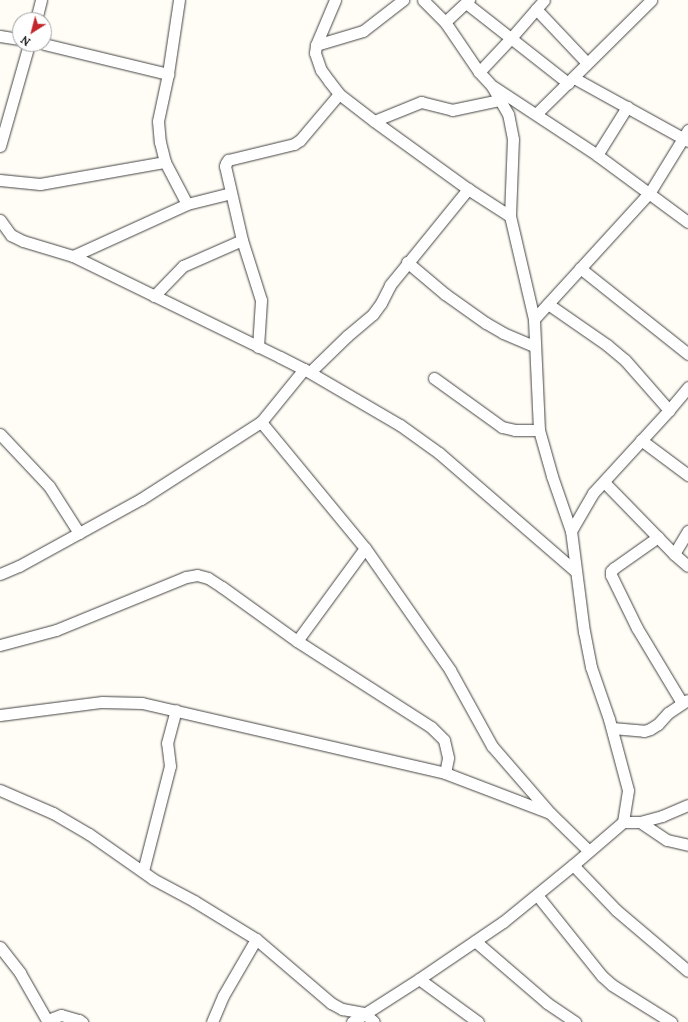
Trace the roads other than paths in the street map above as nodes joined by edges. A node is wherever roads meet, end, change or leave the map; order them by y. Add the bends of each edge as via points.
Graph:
1 (41, 0) edge
2 (179, 0) edge
3 (335, 0) edge
4 (403, 0) edge
5 (423, 0) edge
6 (544, 0) edge
7 (651, 0) edge
8 (468, 2) edge
9 (536, 9) junction
10 (38, 12) edge
11 (445, 22) junction
12 (0, 36) edge
13 (12, 38) edge
14 (511, 38) junction
15 (316, 45) junction
16 (52, 46) edge
17 (27, 52) edge
18 (587, 63) junction
19 (479, 72) junction
20 (168, 74) junction
21 (571, 80) junction
22 (492, 86) junction
23 (339, 94) junction
24 (500, 100) junction
25 (628, 107) junction
26 (536, 114) junction
27 (374, 121) junction
28 (686, 137) edge
29 (0, 146) edge
30 (597, 155) junction
31 (165, 162) junction
32 (0, 180) edge
33 (468, 189) junction
34 (650, 192) junction
35 (231, 193) junction
36 (187, 204) junction
37 (510, 216) junction
38 (0, 220) edge
39 (688, 222) edge
40 (242, 240) junction
41 (73, 256) junction
42 (407, 262) junction
43 (580, 268) junction
44 (154, 296) junction
45 (548, 304) junction
46 (534, 319) junction
47 (534, 346) junction
48 (258, 347) junction
49 (688, 354) edge
50 (307, 370) junction
51 (434, 378) dead end
52 (688, 387) edge
53 (669, 410) junction
54 (261, 422) junction
55 (539, 430) junction
56 (0, 434) edge
57 (641, 440) junction
58 (688, 475) edge
59 (604, 482) junction
60 (688, 530) edge
61 (571, 531) junction
62 (79, 533) junction
63 (658, 537) junction
64 (365, 548) junction
65 (674, 554) junction
66 (688, 566) edge
67 (575, 571) junction
68 (0, 574) edge
69 (297, 641) junction
70 (0, 645) edge
71 (685, 701) edge
72 (176, 710) junction
73 (0, 716) edge
74 (612, 728) junction
75 (445, 773) junction
76 (0, 790) edge
77 (688, 805) edge
78 (550, 813) junction
79 (623, 822) junction
80 (640, 822) junction
81 (688, 845) edge
82 (588, 851) junction
83 (573, 865) junction
84 (143, 871) junction
85 (537, 895) junction
86 (256, 939) junction
87 (475, 942) junction
88 (0, 947) edge
89 (688, 971) edge
90 (419, 979) junction
91 (364, 1013) junction
92 (48, 1021) edge
93 (82, 1022) edge
94 (212, 1022) edge
95 (352, 1022) edge
96 (374, 1022) edge
97 (478, 1022) edge
98 (575, 1022) edge
99 (671, 1022) edge

1 - 10 street
2 - 20 street
3 - 15 street
4 - 15 street via 363,31
5 - 11 street
6 - 9 street
7 - 18 street
8 - 11 street
8 - 14 street
9 - 14 street
9 - 18 street
11 - 19 street
12 - 13 street
14 - 19 street
14 - 21 street
15 - 23 street via 315,53 321,70
16 - 20 street
17 - 29 street
18 - 21 street
19 - 22 street
20 - 31 street via 158,121
21 - 25 street
21 - 26 street
22 - 24 street
22 - 26 street
23 - 27 street
23 - 35 street via 294,144 228,160 226,163
24 - 27 street via 452,110 421,102
24 - 37 street via 508,114 514,138
25 - 28 street
25 - 30 street
26 - 30 street
27 - 33 street
28 - 34 street
30 - 34 street
31 - 32 street via 40,184
31 - 36 street
33 - 37 street
33 - 42 street
34 - 39 street
34 - 43 street
35 - 36 street
35 - 40 street
36 - 41 street
37 - 46 street
38 - 41 street via 12,235 23,241
40 - 44 street via 183,266
40 - 48 street via 262,300
41 - 44 street
42 - 47 street via 445,294 486,323
42 - 50 street via 373,314
43 - 45 street
43 - 49 street
44 - 48 street
45 - 46 street
45 - 53 street via 613,350
46 - 47 street
47 - 55 street
48 - 50 street
50 - 54 street
50 - 67 street via 400,425 439,453
51 - 55 street via 502,427
52 - 53 street
53 - 57 street
54 - 62 street via 153,492
54 - 64 street
55 - 61 street
56 - 62 street via 48,486
57 - 58 street
57 - 59 street
59 - 61 street via 585,504
59 - 63 street
60 - 65 street
61 - 67 street
62 - 68 street
63 - 65 street
63 - 71 street via 614,568 611,575 637,628
64 - 69 street
64 - 78 street via 450,670 492,746
65 - 66 street
67 - 74 street via 591,667
69 - 70 street via 222,587 208,578 197,575 186,577 56,630
69 - 75 street via 431,727 444,740 448,758
71 - 74 street via 668,712 650,729 644,731
72 - 73 street via 142,703 102,702
72 - 75 street
72 - 84 street via 167,743 170,766
74 - 79 street via 628,790
75 - 78 street
76 - 84 street via 53,813
77 - 80 street
78 - 82 street
79 - 80 street
79 - 82 street
80 - 81 street via 667,840
82 - 83 street
83 - 85 street
83 - 89 street via 616,910
84 - 86 street
85 - 87 street
85 - 99 street via 612,986
86 - 91 street via 327,1000 342,1009
86 - 94 street via 223,996
87 - 90 street
87 - 98 street via 547,1003
88 - 92 street via 20,973
90 - 91 street
90 - 97 street
91 - 95 street
91 - 96 street
92 - 93 street via 61,1015

